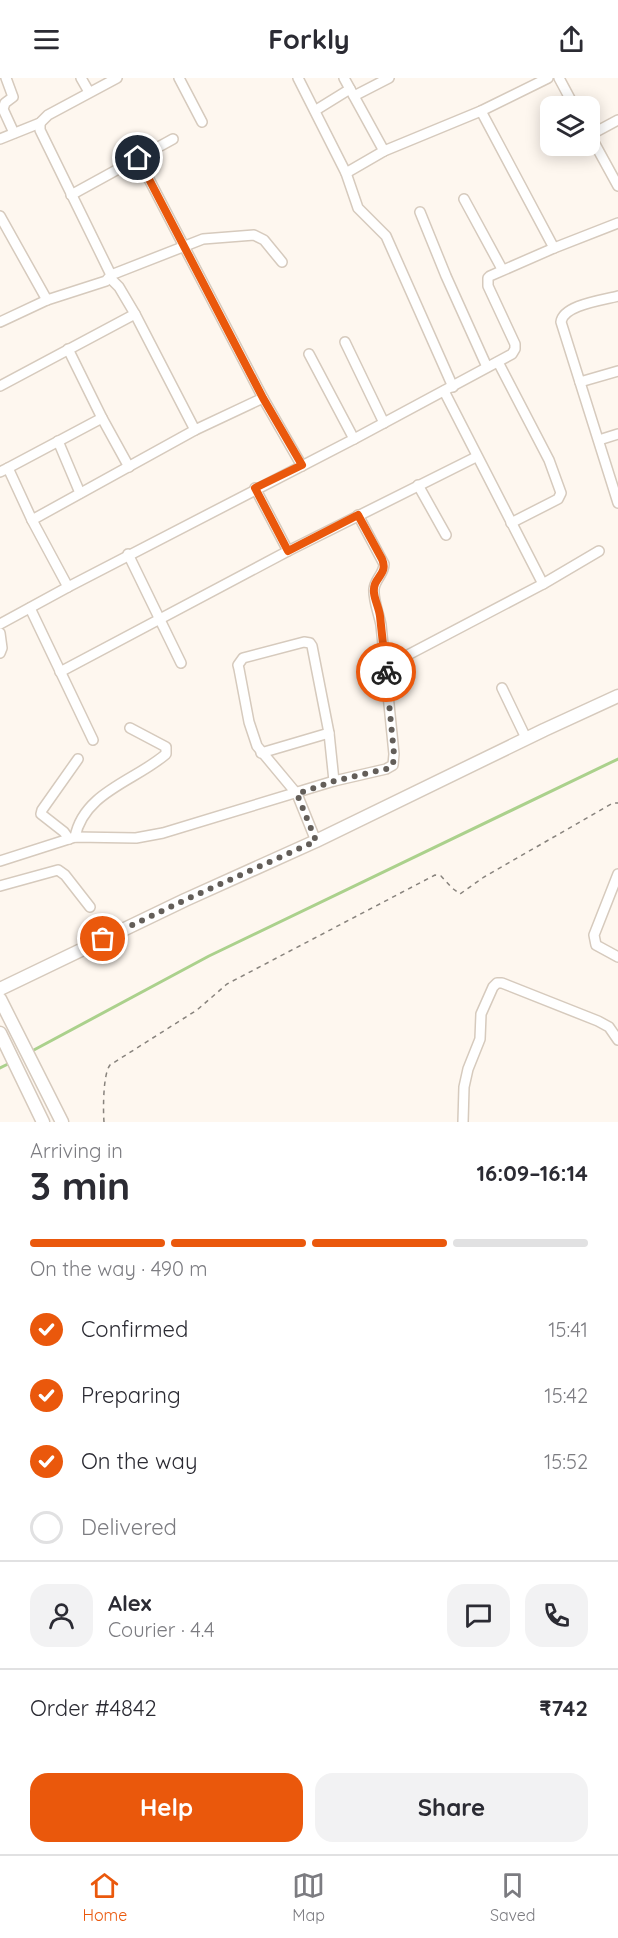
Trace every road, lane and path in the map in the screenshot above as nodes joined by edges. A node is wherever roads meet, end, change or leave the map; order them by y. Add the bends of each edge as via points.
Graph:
1 (6, 78) edge
2 (81, 78) edge
3 (117, 78) edge
4 (179, 78) edge
5 (298, 78) edge
6 (344, 78) edge
7 (389, 78) edge
8 (548, 78) edge
9 (559, 78) edge
10 (89, 92) junction
11 (352, 92) junction
12 (569, 96) edge
13 (316, 110) junction
14 (481, 111) junction
15 (618, 120) edge
16 (202, 122) dead end
17 (40, 123) junction
18 (600, 130) edge
19 (14, 133) junction
20 (0, 139) edge
21 (173, 139) dead end
22 (384, 151) junction
23 (600, 153) edge
24 (138, 158) junction
25 (346, 173) junction
26 (618, 186) edge
27 (71, 195) junction
28 (464, 199) dead end
29 (420, 212) dead end
30 (0, 216) edge
31 (618, 223) edge
32 (185, 247) junction
33 (554, 248) junction
34 (282, 262) dead end
35 (502, 269) junction
36 (110, 277) junction
37 (618, 296) edge
38 (47, 300) junction
39 (135, 314) junction
40 (0, 322) edge
41 (345, 342) dead end
42 (69, 349) junction
43 (309, 354) dead end
44 (498, 362) junction
45 (487, 367) junction
46 (618, 371) edge
47 (580, 382) junction
48 (0, 386) edge
49 (448, 389) junction
50 (263, 398) junction
51 (102, 418) junction
52 (384, 423) junction
53 (195, 430) junction
54 (618, 434) edge
55 (354, 439) junction
56 (599, 440) junction
57 (58, 441) junction
58 (476, 457) junction
59 (302, 465) junction
60 (129, 467) junction
61 (4, 470) edge
62 (418, 485) junction
63 (255, 488) junction
64 (80, 493) junction
65 (618, 501) edge
66 (358, 515) junction
67 (32, 520) junction
68 (511, 523) junction
69 (446, 535) dead end
70 (288, 551) junction
71 (599, 551) dead end
72 (128, 554) junction
73 (543, 584) junction
74 (68, 587) junction
75 (30, 608) junction
76 (159, 619) junction
77 (0, 624) edge
78 (0, 633) edge
79 (0, 653) edge
80 (181, 663) dead end
81 (385, 667) junction
82 (60, 672) junction
83 (502, 688) dead end
84 (618, 696) edge
85 (130, 728) dead end
86 (329, 733) junction
87 (526, 738) junction
88 (93, 740) dead end
89 (261, 753) junction
90 (78, 759) dead end
91 (334, 781) junction
92 (297, 794) junction
93 (618, 803) edge
94 (72, 838) junction
95 (316, 841) junction
96 (0, 861) edge
97 (618, 874) edge
98 (0, 886) edge
99 (90, 907) dead end
100 (618, 957) edge
101 (0, 988) edge
102 (3, 1005) edge
103 (0, 1033) edge
104 (618, 1040) edge
105 (43, 1122) edge
106 (62, 1122) edge
107 (104, 1122) edge
108 (463, 1122) edge

1 - 19 street via 13,97 3,109
2 - 10 street
3 - 10 street
4 - 16 street
5 - 13 street
6 - 11 street
7 - 11 street
8 - 14 street
9 - 12 street
10 - 17 street
11 - 13 street
11 - 22 street
13 - 25 street
14 - 22 street
14 - 33 street
15 - 18 street
17 - 19 street
17 - 27 street
19 - 20 street
21 - 24 street
22 - 25 street
23 - 26 street
24 - 27 street
24 - 32 street
25 - 49 street via 358,208 386,236
27 - 36 street
28 - 35 street
29 - 45 street
30 - 38 street
31 - 33 street
32 - 34 street via 210,237 254,235 264,240
32 - 36 street
32 - 50 street
33 - 35 street
35 - 44 street via 490,276 488,282 515,349
36 - 38 street
36 - 39 street
37 - 47 street via 574,308 562,317
38 - 40 street
39 - 42 street
39 - 53 street
41 - 52 street
42 - 48 street
42 - 51 street
43 - 55 street
44 - 45 street
44 - 68 street via 549,460 561,493 558,499
45 - 49 street
46 - 47 street
47 - 56 street
49 - 52 street
49 - 58 street
50 - 53 street
50 - 59 street
51 - 57 street
51 - 60 street
52 - 55 street
53 - 60 street
54 - 56 street
55 - 59 street
56 - 65 street
57 - 61 street
57 - 64 street
58 - 62 street
58 - 68 street
59 - 63 street
60 - 64 street
61 - 67 street
62 - 66 street
62 - 69 street
63 - 70 street
63 - 72 street
64 - 67 street
66 - 70 street
66 - 81 street via 384,564 374,592
67 - 74 street
68 - 73 street
70 - 76 street
71 - 73 street
72 - 74 street
72 - 76 street
73 - 81 street
74 - 75 street
75 - 77 street
75 - 82 street
76 - 80 street
76 - 82 street
78 - 79 street
81 - 91 street via 393,765
82 - 88 street
83 - 87 street
84 - 87 main road
85 - 94 street via 166,747 166,754 94,802
86 - 89 street
86 - 89 street via 310,643 248,656 240,661 239,669 249,722
86 - 91 street
87 - 95 main road
89 - 92 street
90 - 94 street via 41,814
91 - 92 street
92 - 94 street via 163,833 135,838
92 - 95 street
93 - 107 path via 460,894 441,876 435,876 227,984 197,1010 110,1065 104,1081
94 - 96 street
95 - 101 main road
97 - 100 street via 594,936 596,945
98 - 99 street via 58,870
102 - 106 main road
103 - 105 main road
104 - 108 street via 609,1027 598,1021 497,983 481,1014 480,1039 464,1087

